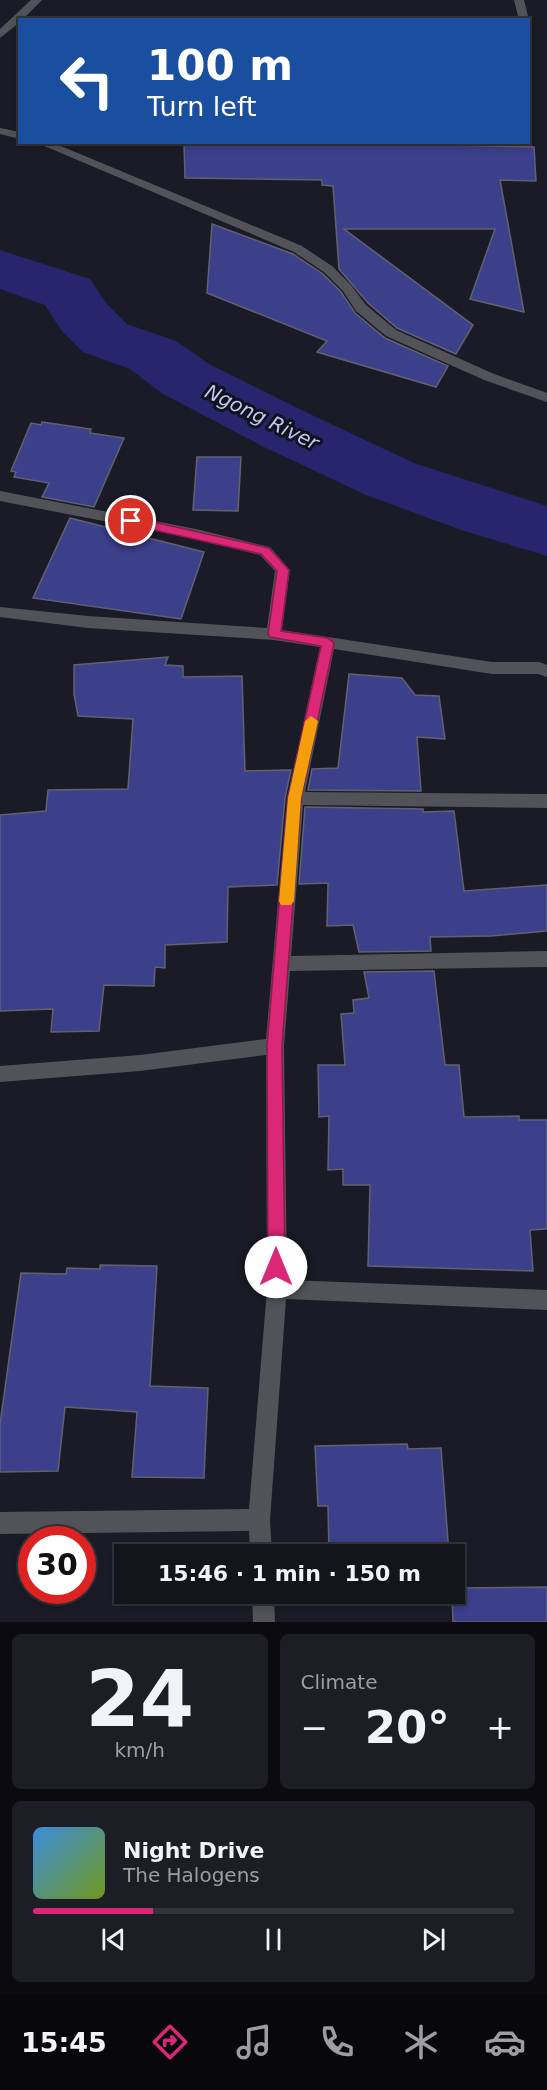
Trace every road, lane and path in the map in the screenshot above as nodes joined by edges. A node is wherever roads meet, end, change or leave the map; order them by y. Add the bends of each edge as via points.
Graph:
1 (37, 0) edge
2 (519, 0) edge
3 (524, 18) edge
4 (0, 34) edge
5 (0, 131) edge
6 (18, 136) edge
7 (45, 144) edge
8 (547, 398) edge
9 (0, 496) edge
10 (0, 612) edge
11 (274, 634) junction
12 (328, 643) junction
13 (547, 671) edge
14 (295, 798) junction
15 (547, 801) edge
16 (547, 958) edge
17 (281, 964) junction
18 (275, 1046) junction
19 (0, 1074) edge
20 (277, 1289) junction
21 (547, 1300) edge
22 (260, 1520) junction
23 (0, 1523) edge
24 (261, 1544) edge
25 (263, 1604) edge
26 (264, 1622) edge

1 - 4 street
2 - 3 street
5 - 6 street
7 - 8 street via 298,249 328,269 361,308 391,333
9 - 11 street via 265,551 283,570
10 - 11 street
11 - 12 street
12 - 13 street via 492,668
12 - 14 street
14 - 15 street
14 - 17 street
16 - 17 street
17 - 18 street
18 - 19 street via 141,1063
18 - 20 street
20 - 21 street
20 - 22 street
22 - 23 street
22 - 24 street
25 - 26 street

